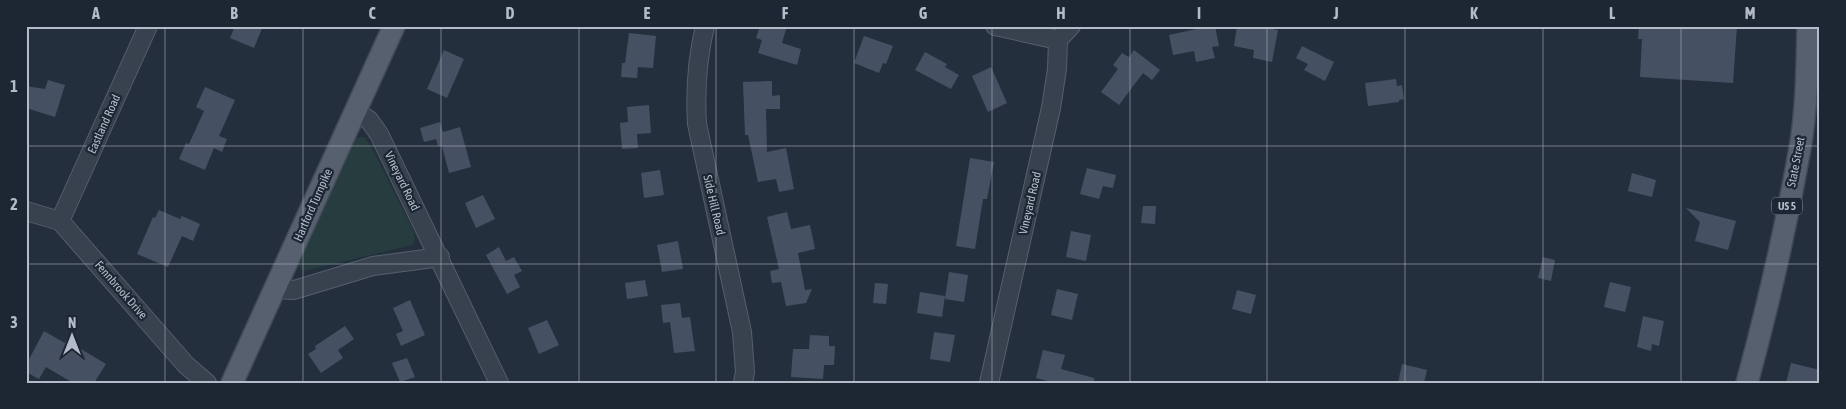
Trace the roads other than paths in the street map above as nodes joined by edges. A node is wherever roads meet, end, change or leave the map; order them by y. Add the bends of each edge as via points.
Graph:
1 (148, 26) edge
2 (394, 26) edge
3 (706, 26) edge
4 (995, 26) edge
5 (1072, 26) edge
6 (1808, 26) edge
7 (1058, 40) junction
8 (356, 110) junction
9 (26, 211) edge
10 (60, 221) junction
11 (440, 257) junction
12 (275, 289) junction
13 (207, 383) edge
14 (232, 383) edge
15 (499, 383) edge
16 (743, 383) edge
17 (989, 383) edge
18 (1747, 383) edge

1 - 10 street, Eastland Road
2 - 8 main road, Hartford Turnpike
3 - 16 street, Side Hill Road via 697,61 697,124 742,332
4 - 7 street
5 - 7 street
6 - 18 main road, State Street / US 5 via 1800,147
7 - 17 street, Vineyard Road via 1051,108
8 - 11 street, Vineyard Road via 379,134
8 - 12 main road, Hartford Turnpike
9 - 10 street
10 - 13 street, Fennbrook Drive via 186,365
11 - 12 street via 372,266 294,290
11 - 15 street, Vineyard Road
12 - 14 main road, Hartford Turnpike

